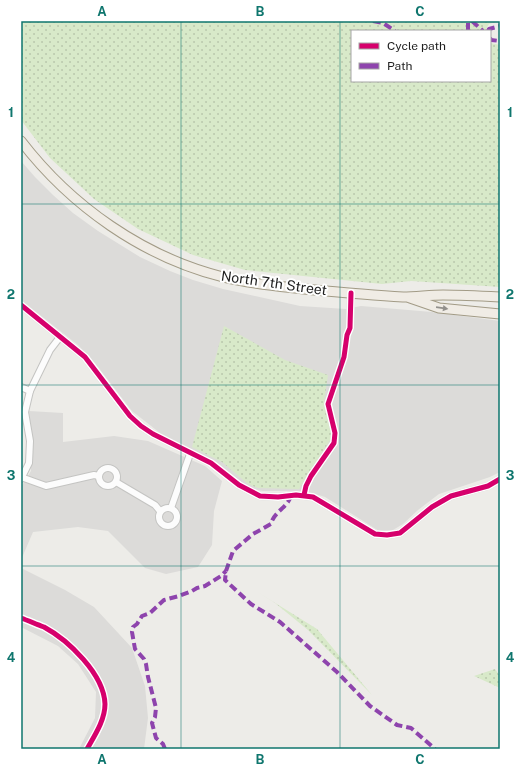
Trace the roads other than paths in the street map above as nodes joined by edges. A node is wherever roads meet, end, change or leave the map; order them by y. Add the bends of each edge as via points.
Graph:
1 (21, 141) edge
2 (351, 293) junction
3 (405, 297) junction
4 (500, 297) edge
5 (21, 305) edge
6 (500, 314) edge
7 (60, 337) junction
8 (21, 387) edge
9 (30, 391) junction
10 (190, 454) junction
11 (99, 476) junction
12 (21, 478) edge
13 (500, 479) edge
14 (116, 482) junction
15 (304, 495) junction
16 (171, 508) junction
17 (160, 511) junction
18 (21, 618) edge
19 (87, 749) edge

1 - 2 main road, North 7th Street via 52,178 82,205 124,235 153,250 196,269 223,277 266,285
2 - 3 main road, North 7th Street
2 - 15 street via 350,328 344,357 328,404 335,434 334,443 311,476
3 - 4 main road, North 7th Street
3 -> 6 main road, North 7th Street via 439,308
5 - 7 street
7 - 9 street via 50,350
7 - 10 street via 84,357 130,416 141,426
8 - 9 street
9 - 12 street via 25,412 30,441 29,463
10 - 15 street via 211,463 239,485 260,496
10 - 16 street
11 - 12 street via 46,486
11 - 14 street via 100,482 105,486 111,486
11 - 14 street via 102,470 110,468 117,473
13 - 15 street via 488,486 451,496 432,507 400,533 387,535 375,534 313,497
14 - 17 street via 155,505
16 - 17 street
16 - 17 street via 176,512 177,518 172,526 160,523
18 - 19 street via 45,628 62,640 81,657 101,685 105,705 102,721

